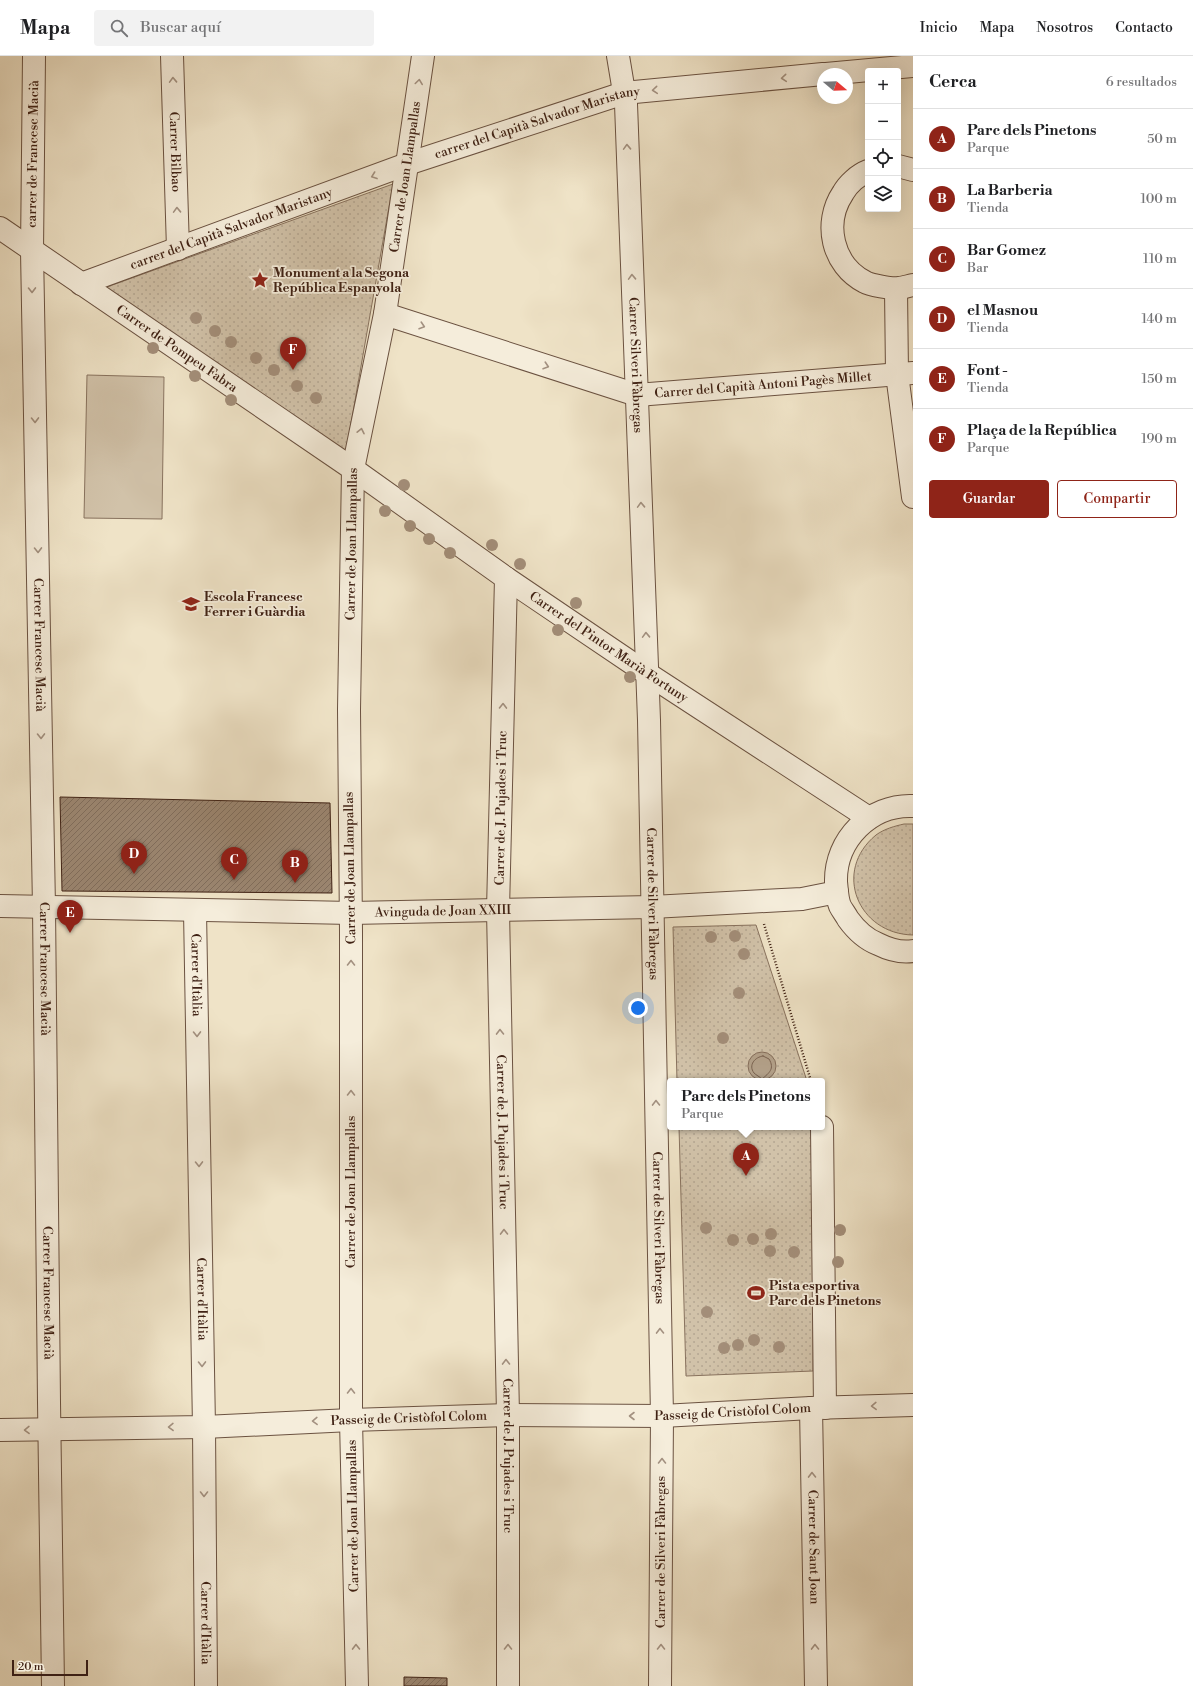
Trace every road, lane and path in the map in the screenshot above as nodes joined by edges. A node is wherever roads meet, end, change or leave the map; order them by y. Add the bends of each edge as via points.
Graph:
1 (34, 56) edge
2 (172, 56) edge
3 (423, 56) edge
4 (618, 56) edge
5 (874, 66) edge
6 (913, 66) edge
7 (853, 70) edge
8 (817, 75) edge
9 (624, 92) junction
10 (407, 164) junction
11 (901, 167) edge
12 (913, 170) edge
13 (865, 173) edge
14 (0, 228) edge
15 (178, 249) junction
16 (32, 251) junction
17 (81, 284) junction
18 (905, 287) edge
19 (385, 314) junction
20 (905, 374) edge
21 (637, 395) junction
22 (353, 469) junction
23 (913, 497) edge
24 (506, 578) junction
25 (648, 674) junction
26 (913, 806) edge
27 (869, 818) junction
28 (837, 892) junction
29 (758, 902) junction
30 (0, 906) edge
31 (44, 907) junction
32 (652, 907) junction
33 (498, 910) junction
34 (195, 911) junction
35 (351, 913) junction
36 (913, 951) edge
37 (810, 1078) edge
38 (663, 1124) edge
39 (822, 1130) edge
40 (913, 1405) edge
41 (818, 1408) junction
42 (508, 1415) junction
43 (662, 1416) junction
44 (351, 1420) junction
45 (204, 1427) junction
46 (49, 1429) junction
47 (0, 1430) edge
48 (53, 1686) edge
49 (206, 1686) edge
50 (357, 1686) edge
51 (508, 1686) edge
52 (660, 1686) edge
53 (816, 1686) edge

1 - 16 street, carrer de Francesc Macià
15 -> 2 street, Carrer Bilbao
10 -> 3 street, Carrer de Joan Llampallas
4 - 9 street, Carrer Silveri Fàbregas
5 - 6 street
5 - 7 street
8 -> 9 street, carrer del Capità Salvador Maristany
9 - 10 street, carrer del Capità Salvador Maristany
21 -> 9 street, Carrer Silveri Fàbregas
10 -> 15 street, carrer del Capità Salvador Maristany
10 - 19 street, Carrer de Joan Llampallas
11 - 12 street
13 - 18 street via 848,185 836,203 831,233 837,253 848,271 866,283
14 - 16 street, Carrer de Pompeu Fabra
15 - 17 street, carrer del Capità Salvador Maristany
16 - 17 street, Carrer de Pompeu Fabra
16 -> 31 street, Carrer Francesc Macià
17 - 22 street, Carrer de Pompeu Fabra
18 - 20 street
19 -> 21 street, Carrer del Capità Antoni Pagès Millet
22 -> 19 street, Carrer de Joan Llampallas
20 - 21 street, Carrer del Capità Antoni Pagès Millet
20 - 23 street
25 -> 21 street, Carrer Silveri Fàbregas
22 - 24 street, Carrer del Pintor Marià Fortuny
22 - 35 street, Carrer de Joan Llampallas via 349,710
24 - 25 street, Carrer del Pintor Marià Fortuny
33 -> 24 street, Carrer de J. Pujades i Truc
25 - 27 street, Carrer del Pintor Marià Fortuny
25 - 32 street, Carrer de Silveri Fàbregas
26 - 27 street via 889,808
27 - 28 street via 853,832 842,850 836,871
28 - 29 street, Avinguda de Joan XXIII via 802,899
28 - 36 street via 840,906 855,928 870,941 889,949
29 - 32 street, Avinguda de Joan XXIII
29 - 37 path
30 - 31 street, Avinguda de Joan XXIII
31 - 34 street, Avinguda de Joan XXIII
31 - 46 street, Carrer Francesc Macià
32 - 33 street, Avinguda de Joan XXIII
38 -> 32 street, Carrer de Silveri Fàbregas
33 - 35 street, Avinguda de Joan XXIII
42 -> 33 street, Carrer de J. Pujades i Truc
34 - 35 street, Avinguda de Joan XXIII
34 -> 45 street, Carrer d'Itàlia
44 -> 35 street, Carrer de Joan Llampallas
43 -> 38 street, Carrer de Silveri Fàbregas
39 - 41 street, Carrer de Sant Joan
40 -> 41 street, Passeig de Cristòfol Colom
41 - 43 street, Passeig de Cristòfol Colom
53 -> 41 street, Carrer de Sant Joan
43 -> 42 street, Passeig de Cristòfol Colom
42 - 44 street, Passeig de Cristòfol Colom
51 -> 42 street, Carrer de J. Pujades i Truc
52 -> 43 street, Carrer de Silveri Fàbregas
44 -> 45 street, Passeig de Cristòfol Colom
50 -> 44 street, Carrer de Joan Llampallas
45 -> 46 street, Passeig de Cristòfol Colom
45 -> 49 street, Carrer d'Itàlia
46 -> 47 street, Passeig de Cristòfol Colom
46 - 48 street, Carrer Francesc Macià

